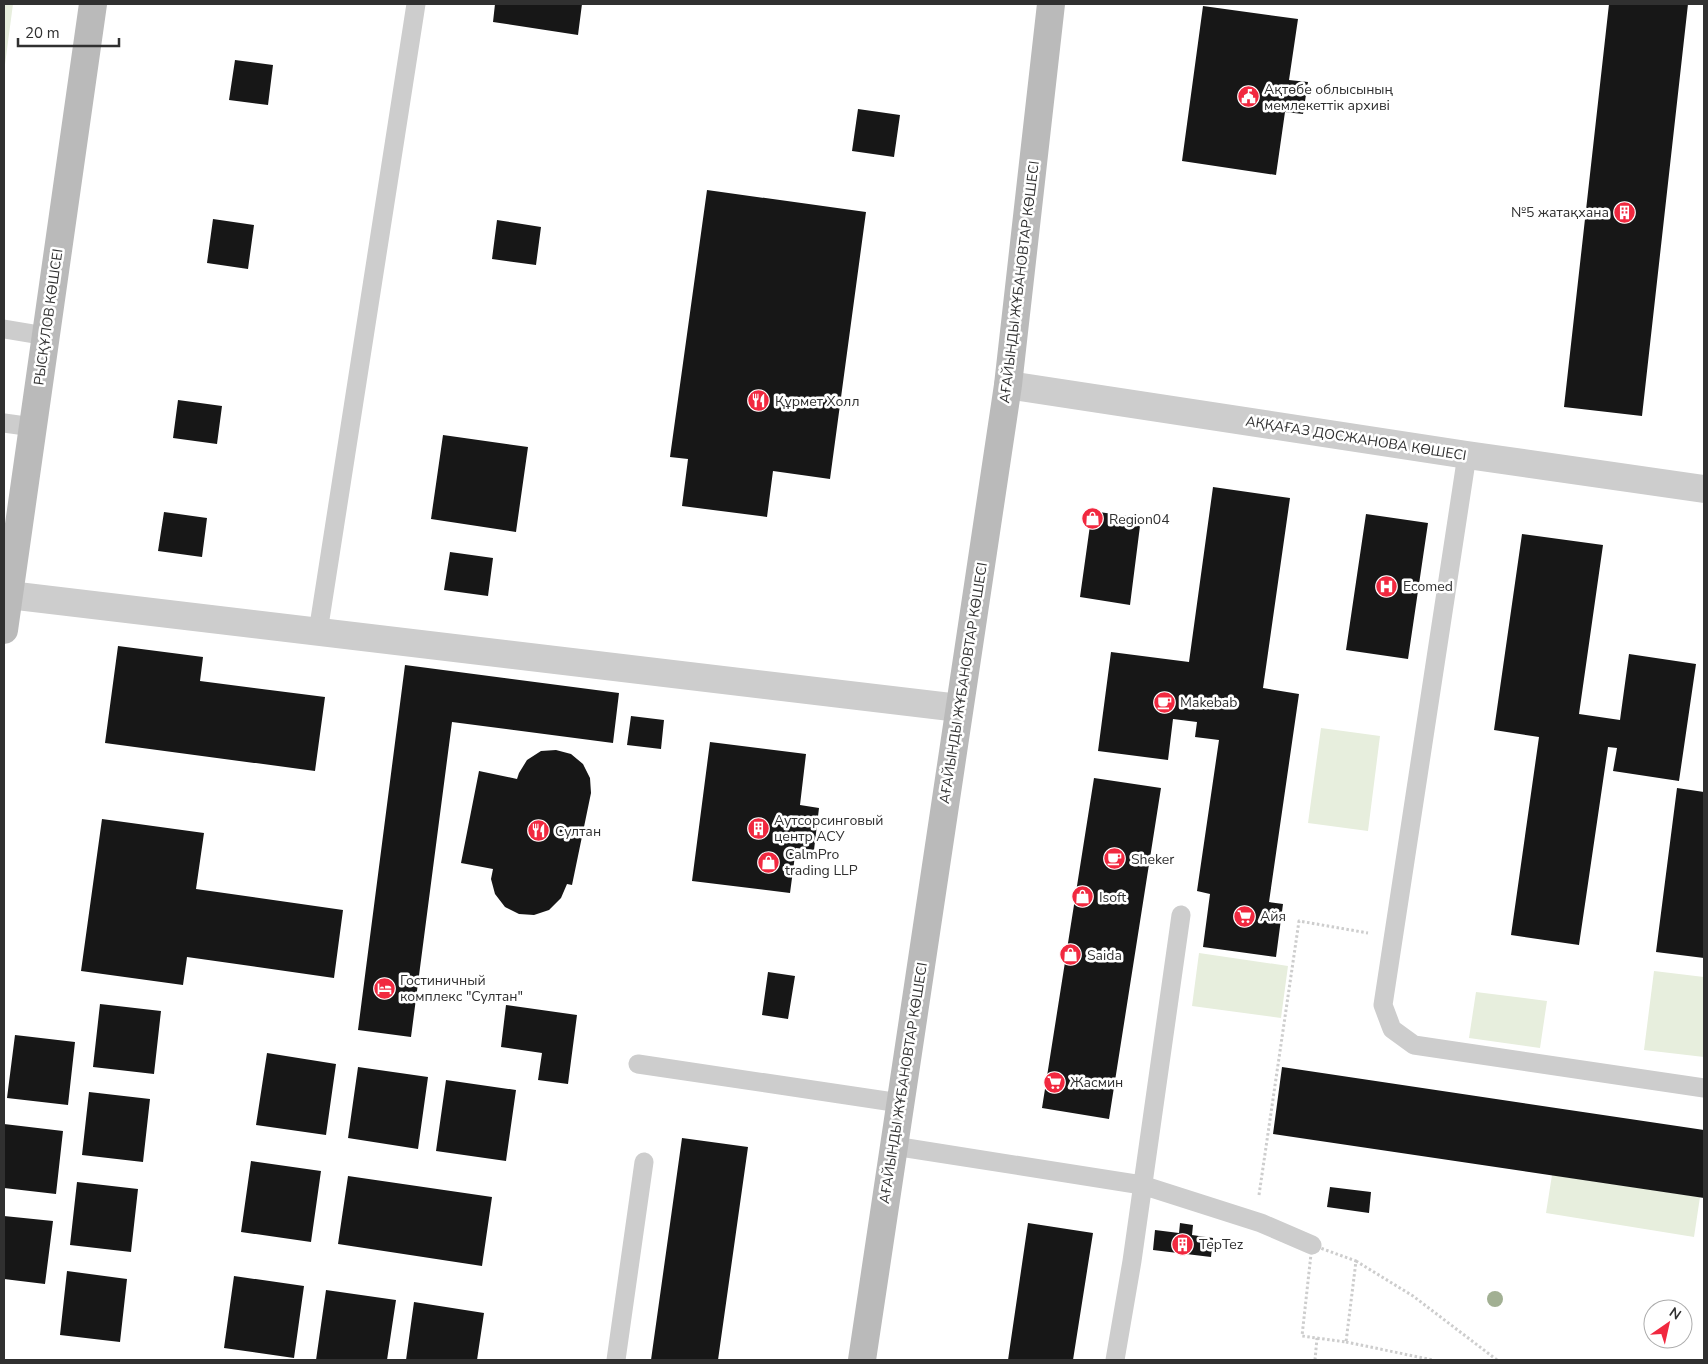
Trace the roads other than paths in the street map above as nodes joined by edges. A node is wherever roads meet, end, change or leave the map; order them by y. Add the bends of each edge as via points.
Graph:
1 (93, 4) edge
2 (416, 4) edge
3 (1051, 4) edge
4 (4, 329) edge
5 (46, 336) junction
6 (1008, 385) junction
7 (4, 423) edge
8 (33, 427) junction
9 (1467, 455) junction
10 (1704, 488) edge
11 (9, 595) junction
12 (4, 630) edge
13 (318, 632) junction
14 (959, 708) junction
15 (1181, 915) dead end
16 (638, 1064) dead end
17 (1704, 1088) edge
18 (900, 1103) junction
19 (894, 1146) junction
20 (644, 1162) dead end
21 (1142, 1185) junction
22 (1312, 1245) road end
23 (616, 1360) edge
24 (862, 1360) edge
25 (1115, 1360) edge

1 - 5 street, РЫСҚҰЛОВ КӨШСЕІ
2 - 13 lane
3 - 6 street, АҒАЙЫНДЫ ЖҰБАНОВТАР КӨШЕСІ
4 - 5 lane
5 - 8 street, РЫСҚҰЛОВ КӨШСЕІ
6 - 9 street, АҚҚАҒАЗ ДОСЖАНОВА КӨШЕСІ
6 - 14 street, АҒАЙЫНДЫ ЖҰБАНОВТАР КӨШЕСІ
7 - 8 lane
8 - 11 street, РЫСҚҰЛОВ КӨШСЕІ
9 - 10 street, АҚҚАҒАЗ ДОСЖАНОВА КӨШЕСІ
9 - 17 lane via 1383,1005 1392,1029 1414,1045
11 - 12 street, РЫСҚҰЛОВ КӨШСЕІ
11 - 13 street
13 - 14 street
14 - 18 street, АҒАЙЫНДЫ ЖҰБАНОВТАР КӨШЕСІ
15 - 21 lane
16 - 18 lane
18 - 19 street, АҒАЙЫНДЫ ЖҰБАНОВТАР КӨШЕСІ
19 - 21 lane
19 - 24 street, АҒАЙЫНДЫ ЖҰБАНОВТАР КӨШЕСІ
20 - 23 lane
21 - 22 lane via 1255,1221
21 - 25 lane

